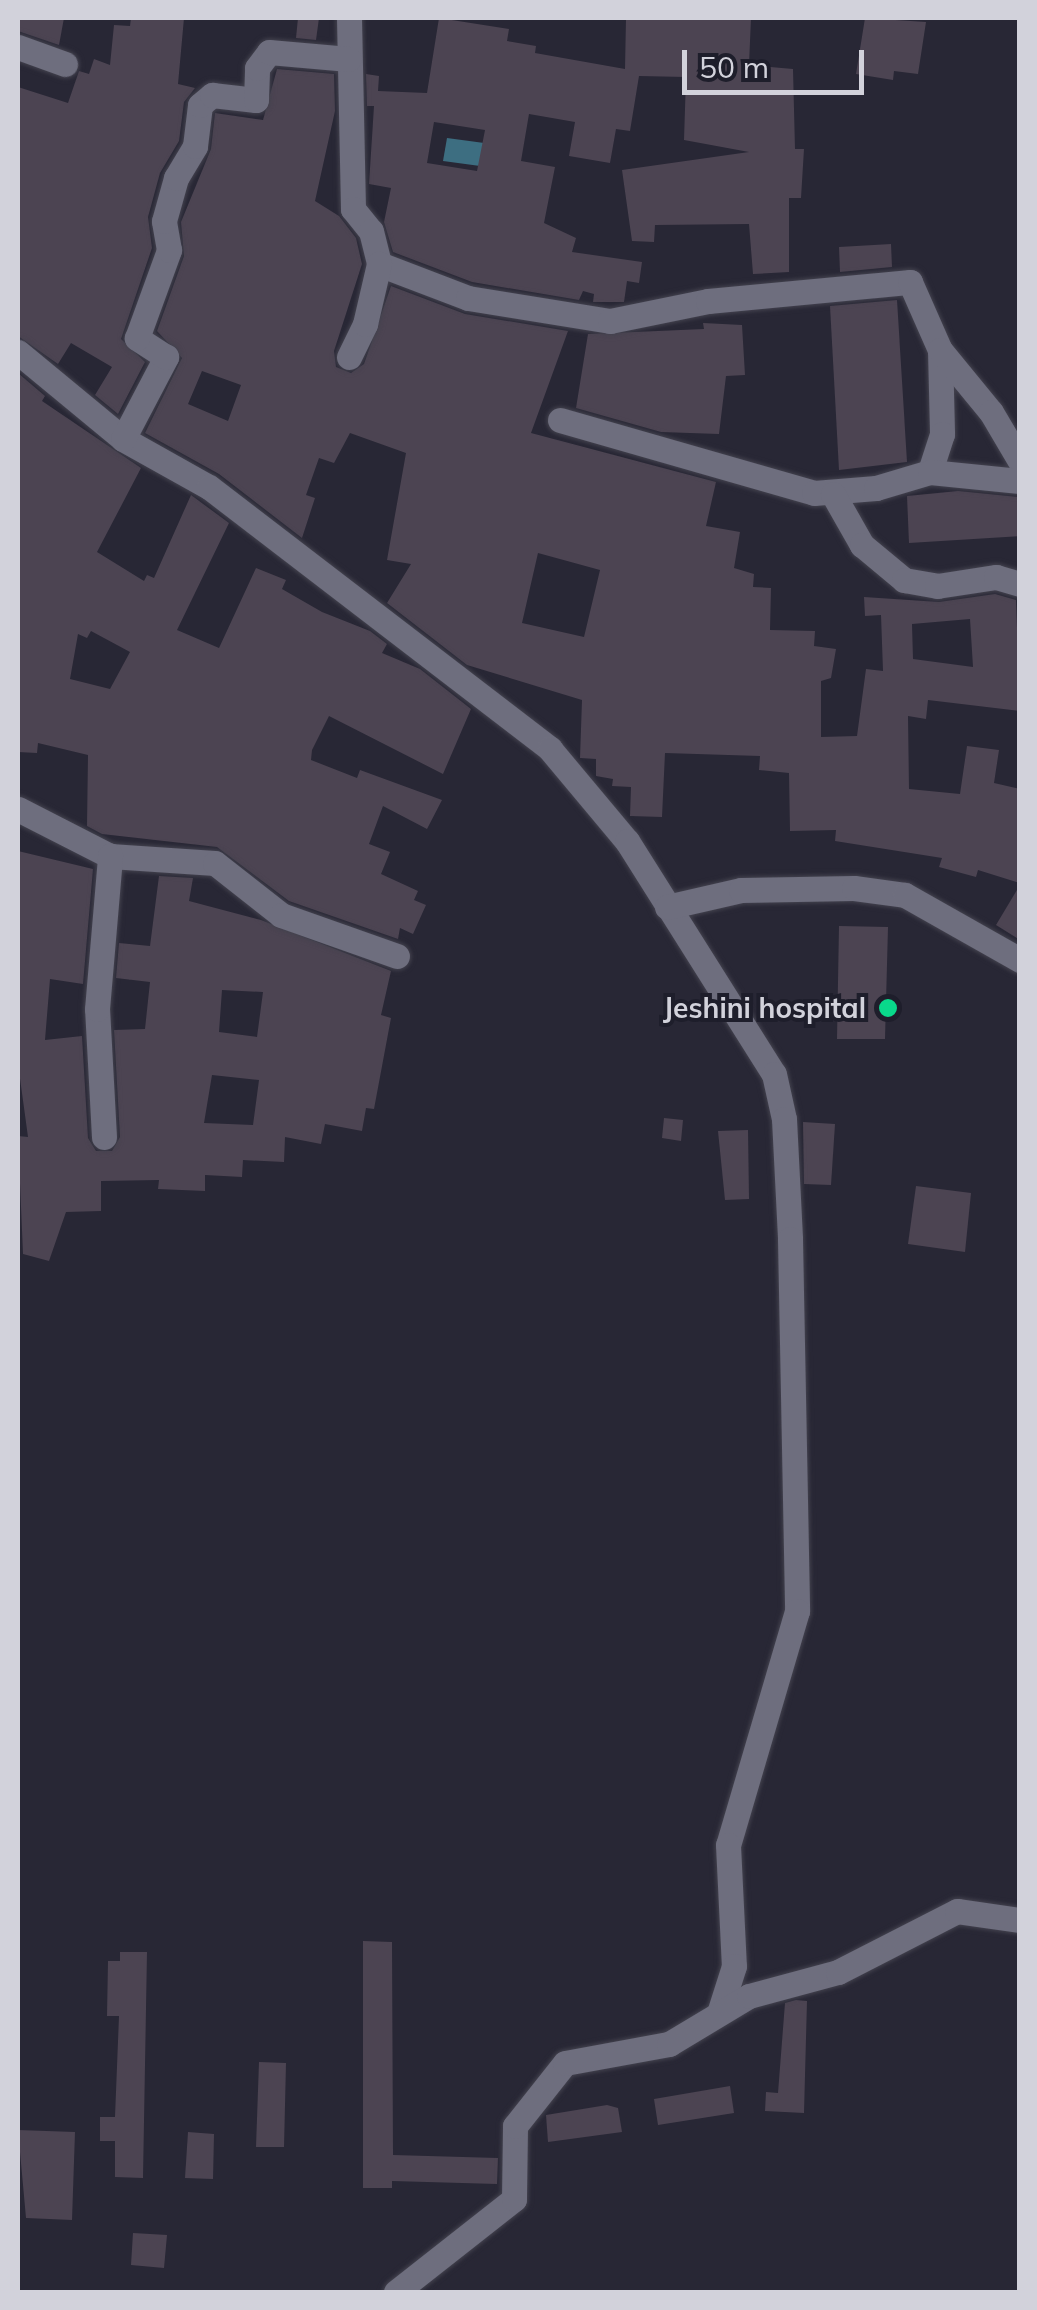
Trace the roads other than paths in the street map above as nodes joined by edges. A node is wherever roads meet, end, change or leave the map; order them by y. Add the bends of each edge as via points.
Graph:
1 (349, 18) edge
2 (18, 48) edge
3 (349, 59) junction
4 (65, 64) dead end
5 (380, 264) junction
6 (940, 350) junction
7 (18, 352) edge
8 (348, 357) dead end
9 (560, 420) dead end
10 (123, 438) junction
11 (1020, 461) edge
12 (930, 472) junction
13 (1020, 481) edge
14 (833, 494) junction
15 (1020, 584) edge
16 (18, 809) edge
17 (110, 856) junction
18 (667, 907) junction
19 (397, 956) dead end
20 (1020, 960) edge
21 (104, 1136) dead end
22 (1020, 1920) edge
23 (719, 2012) junction
24 (396, 2292) edge

1 - 3 street
2 - 4 street
3 - 5 street via 353,209 371,232
3 - 10 street via 269,52 257,68 256,100 212,94 200,106 196,146 176,178 164,221 169,250 138,338 166,357
5 - 6 street via 468,298 610,321 708,301 910,282
5 - 8 street via 365,324
6 - 11 street via 991,412
6 - 12 street via 942,434
7 - 10 street
9 - 14 street via 690,453 794,490
10 - 18 street via 210,487 550,749 627,841
12 - 13 street
12 - 14 street
14 - 15 street via 862,545 904,580 936,586 996,577
16 - 17 street
17 - 19 street via 215,863 282,915
17 - 21 street via 97,1009
18 - 20 street via 742,890 854,888 905,895
18 - 23 street via 774,1074 784,1119 790,1239 797,1611 728,1844 734,1966
22 - 23 street via 957,1911 838,1972 749,1996
23 - 24 street via 669,2044 565,2063 515,2126 514,2199

